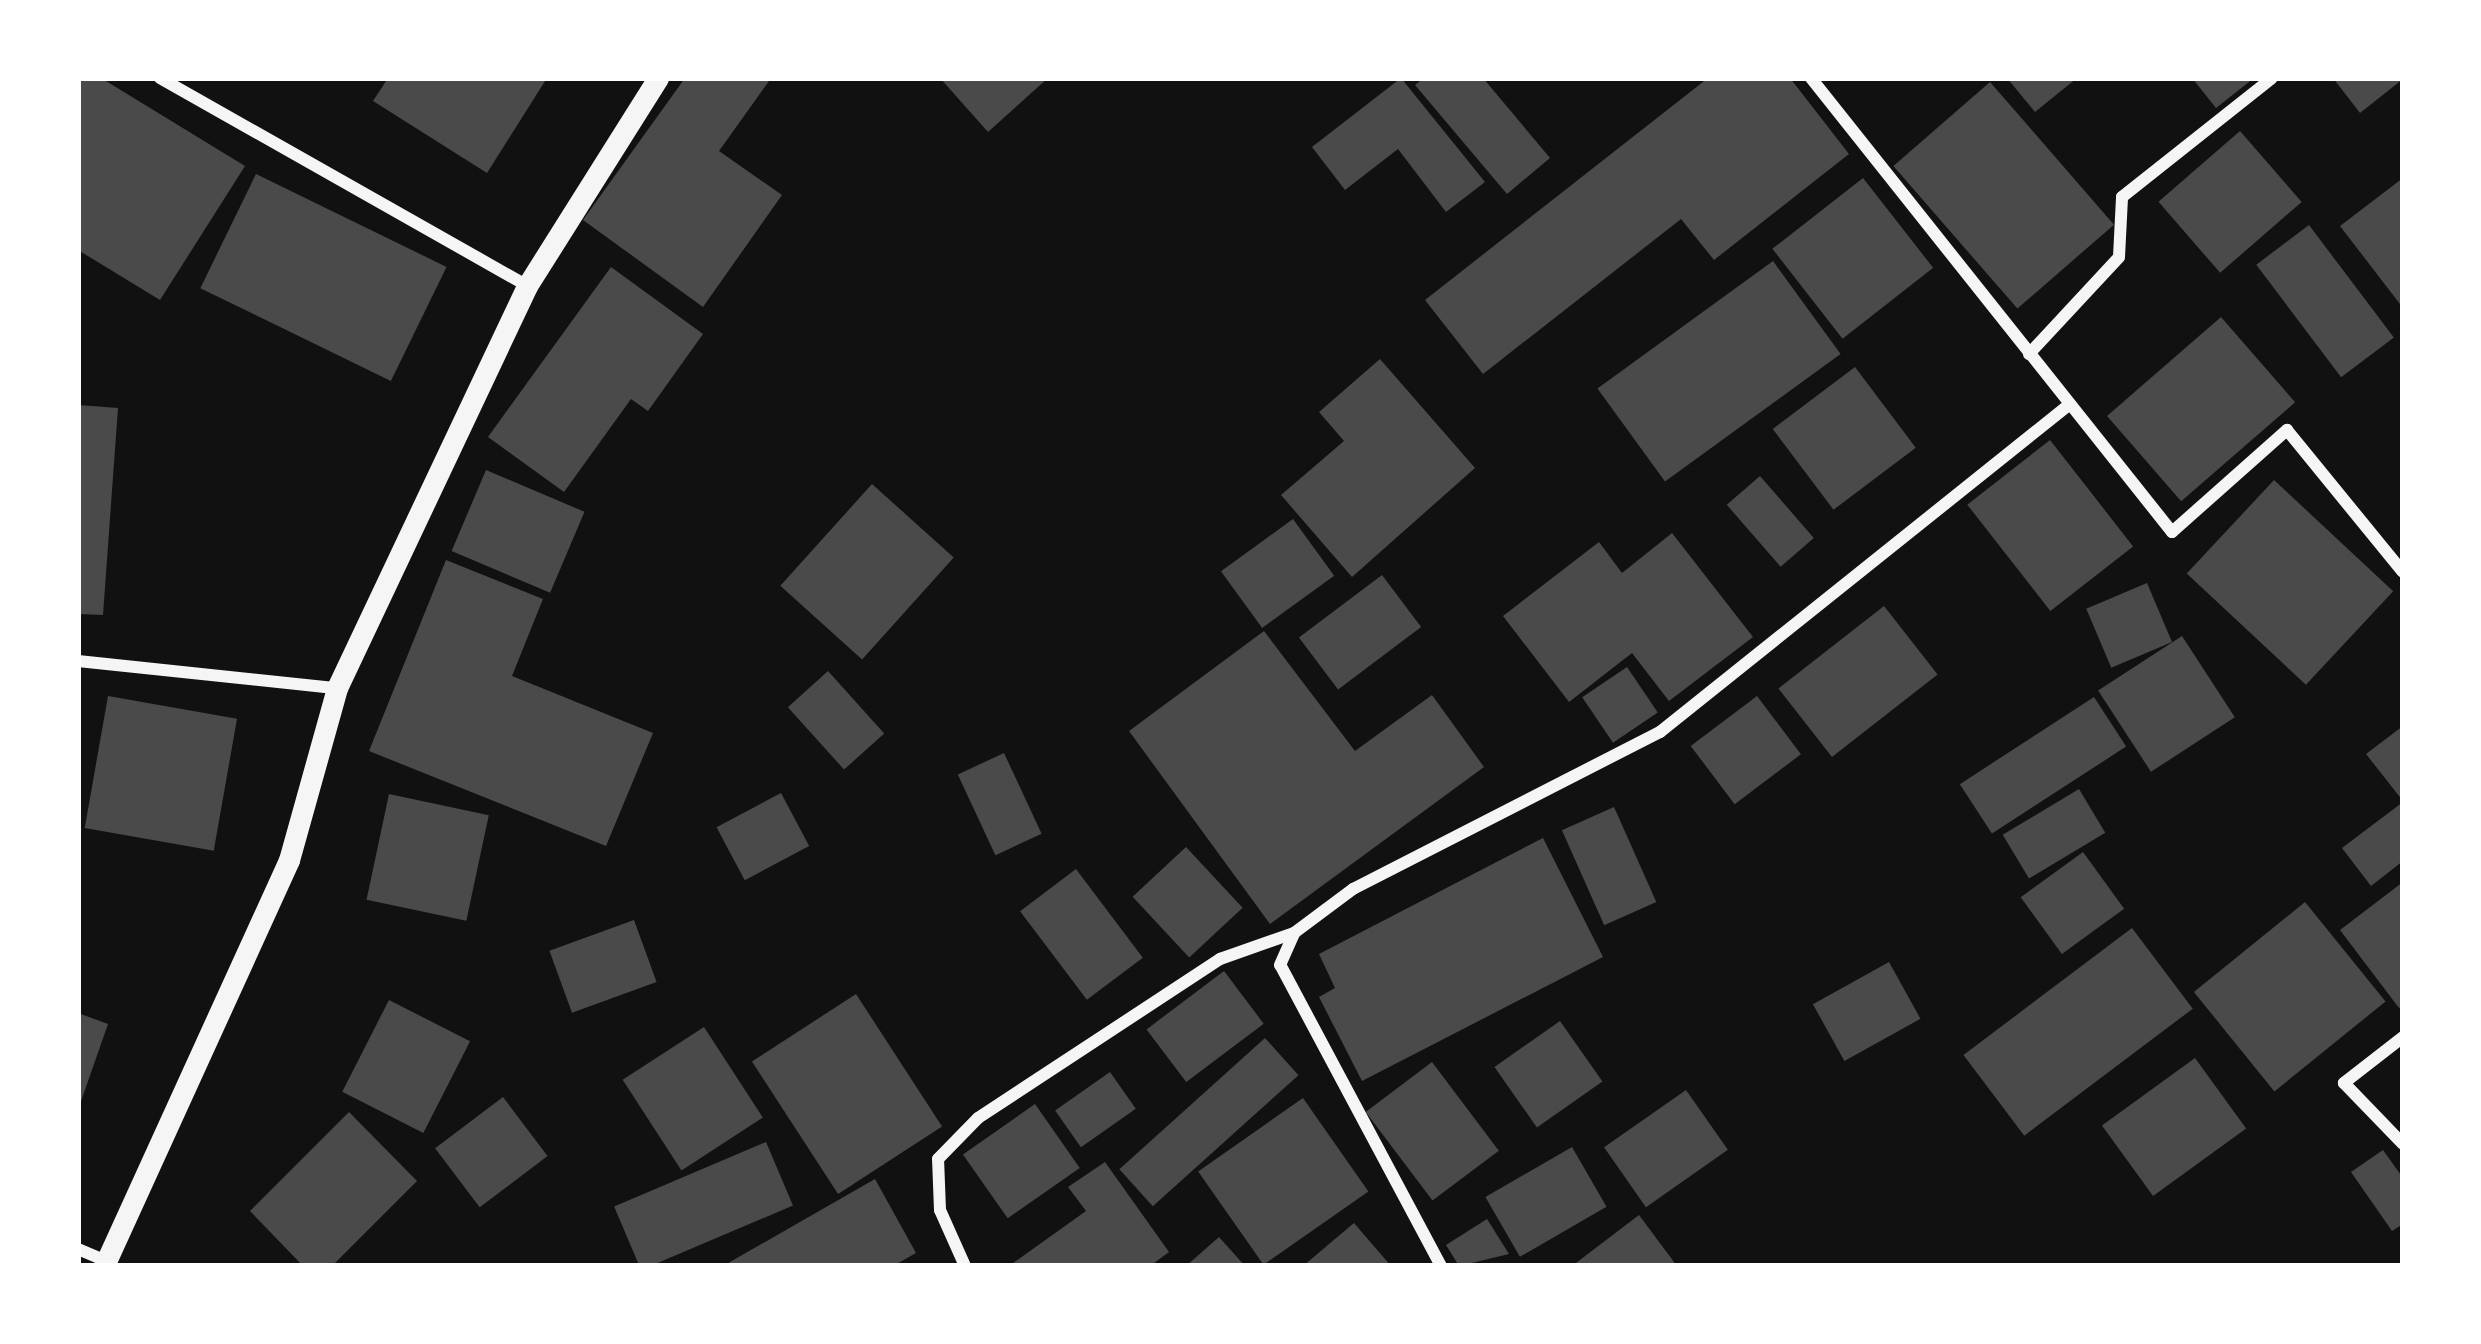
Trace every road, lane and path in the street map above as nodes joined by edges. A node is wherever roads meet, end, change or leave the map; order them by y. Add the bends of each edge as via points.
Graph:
1 (160, 78) edge
2 (658, 78) edge
3 (1811, 78) edge
4 (2272, 78) edge
5 (527, 286) junction
6 (2029, 353) junction
7 (2070, 404) junction
8 (2403, 572) edge
9 (78, 661) edge
10 (337, 688) junction
11 (1294, 933) junction
12 (2403, 1037) edge
13 (2403, 1144) edge
14 (78, 1249) edge
15 (105, 1264) edge
16 (965, 1266) edge
17 (1441, 1266) edge

1 - 5 street
2 - 5 street
3 - 6 street
4 - 6 street via 2122,196 2119,257
5 - 10 street
6 - 7 street
7 - 8 street via 2172,532 2287,430
7 - 11 street via 1660,732 1353,889
9 - 10 street
10 - 15 street via 289,860
11 - 16 street via 1220,959 978,1118 938,1159 940,1210
11 - 17 street via 1280,965
12 - 13 street via 2344,1083
14 - 15 street

